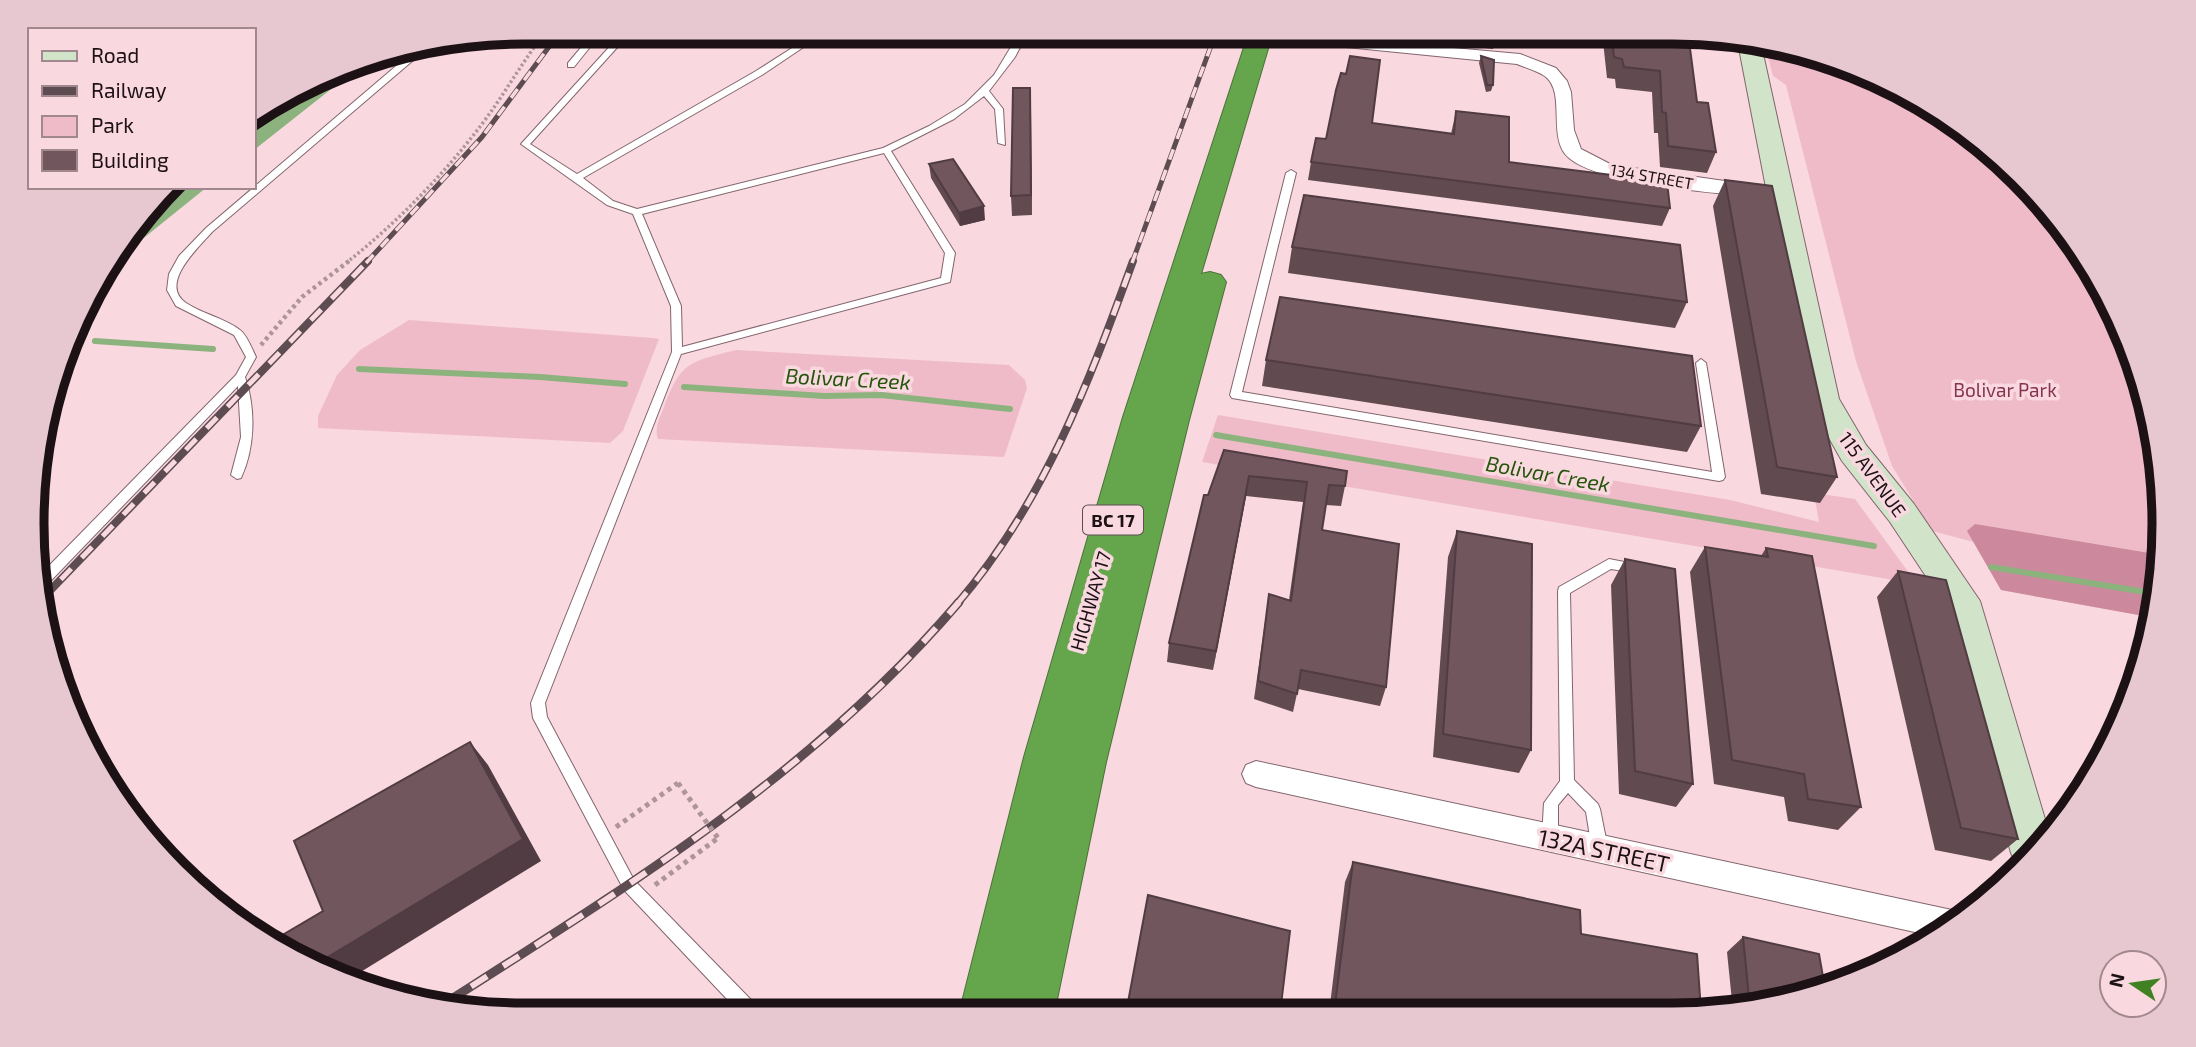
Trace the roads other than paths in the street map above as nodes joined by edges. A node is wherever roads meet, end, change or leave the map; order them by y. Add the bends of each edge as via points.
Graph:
1 (588, 44) edge
2 (616, 44) edge
3 (804, 44) edge
4 (1018, 44) edge
5 (1257, 44) edge
6 (1280, 44) edge
7 (1353, 44) edge
8 (1750, 50) edge
9 (410, 58) edge
10 (571, 65) dead end
11 (986, 93) junction
12 (1002, 143) dead end
13 (886, 150) junction
14 (1291, 173) dead end
15 (577, 178) junction
16 (1779, 194) junction
17 (637, 212) junction
18 (677, 352) junction
19 (1701, 363) dead end
20 (240, 376) junction
21 (237, 475) dead end
22 (1643, 569) edge
23 (47, 576) edge
24 (1256, 774) dead end
25 (1567, 783) junction
26 (1550, 838) junction
27 (2030, 843) edge
28 (1600, 849) junction
29 (1939, 922) edge
30 (742, 1003) edge
31 (988, 1003) edge
32 (1030, 1003) edge

1 - 10 lane
2 - 15 lane via 525,144
3 - 15 lane
4 - 11 lane
5 - 31 highway, HIGHWAY 17 / BC 17 via 1141,417 1049,744
6 - 32 highway, HIGHWAY 17 / BC 17 via 1171,420 1083,762
7 - 16 street, 134 STREET via 1520,59 1559,81 1565,130 1573,152 1607,170
8 - 16 street, 115 AVENUE
9 - 20 lane via 209,230 174,274 172,290 180,304 237,332 251,357
11 - 12 lane via 999,109
11 - 13 lane via 952,118
13 - 17 lane
13 - 18 lane via 950,253 946,280
14 - 19 lane via 1236,395 1719,477
15 - 17 lane via 610,203
16 - 27 street, 115 AVENUE via 1823,399 1853,453 1902,513 1962,601
17 - 18 lane via 676,306
18 - 30 lane via 538,703 540,718 629,885
20 - 21 lane via 247,438
20 - 23 lane
22 - 25 lane via 1609,564 1564,591
24 - 26 street, 132A STREET
25 - 26 lane via 1551,803
25 - 28 lane via 1593,809
26 - 28 street, 132A STREET
28 - 29 street, 132A STREET

